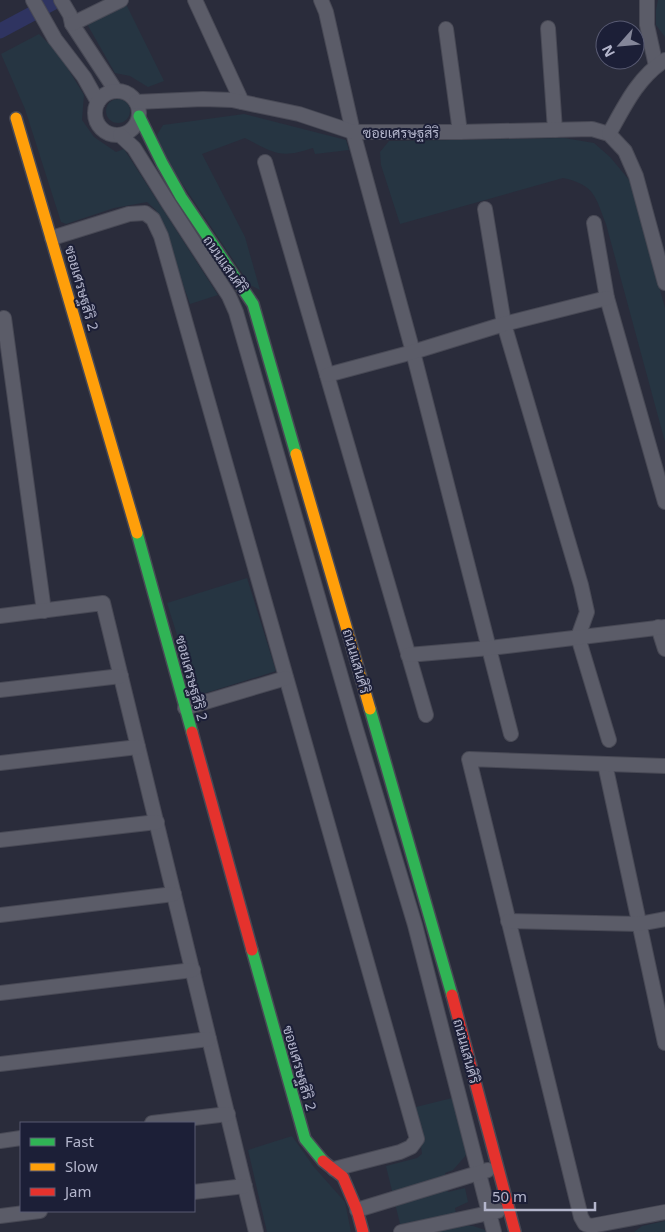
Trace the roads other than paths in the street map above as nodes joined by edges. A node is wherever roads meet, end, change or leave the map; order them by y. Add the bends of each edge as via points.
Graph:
1 (33, 0) edge
2 (61, 0) edge
3 (121, 0) edge
4 (195, 0) edge
5 (321, 0) edge
6 (647, 0) edge
7 (71, 20) junction
8 (548, 28) dead end
9 (446, 29) dead end
10 (660, 63) edge
11 (116, 91) junction
12 (98, 102) junction
13 (242, 102) junction
14 (138, 109) junction
15 (16, 118) dead end
16 (555, 130) junction
17 (353, 132) junction
18 (460, 132) junction
19 (609, 134) junction
20 (120, 135) junction
21 (265, 162) dead end
22 (485, 209) dead end
23 (594, 223) dead end
24 (199, 237) junction
25 (52, 238) junction
26 (665, 283) edge
27 (607, 298) junction
28 (4, 318) dead end
29 (504, 324) junction
30 (413, 352) junction
31 (267, 355) junction
32 (250, 359) junction
33 (327, 375) junction
34 (665, 502) edge
35 (44, 611) junction
36 (343, 613) junction
37 (0, 616) edge
38 (326, 618) junction
39 (661, 627) edge
40 (578, 636) junction
41 (490, 648) junction
42 (665, 649) edge
43 (408, 655) junction
44 (121, 676) junction
45 (286, 678) junction
46 (0, 690) edge
47 (185, 708) junction
48 (426, 715) dead end
49 (512, 734) dead end
50 (609, 740) dead end
51 (138, 747) junction
52 (0, 763) edge
53 (605, 764) junction
54 (665, 766) edge
55 (156, 822) junction
56 (0, 840) edge
57 (420, 880) junction
58 (403, 884) junction
59 (174, 894) junction
60 (0, 915) edge
61 (665, 919) edge
62 (508, 921) junction
63 (639, 924) junction
64 (192, 970) junction
65 (0, 993) edge
66 (457, 1011) junction
67 (439, 1016) junction
68 (210, 1040) junction
69 (665, 1043) edge
70 (0, 1064) edge
71 (228, 1114) junction
72 (160, 1122) edge
73 (20, 1138) edge
74 (0, 1141) edge
75 (498, 1168) junction
76 (334, 1170) junction
77 (480, 1172) junction
78 (245, 1186) junction
79 (195, 1192) edge
80 (509, 1209) junction
81 (357, 1210) junction
82 (32, 1212) edge
83 (665, 1212) edge
84 (490, 1213) junction
85 (0, 1216) edge
86 (624, 1226) edge
87 (256, 1232) edge
88 (363, 1232) edge
89 (401, 1232) edge
90 (494, 1232) edge
91 (515, 1232) edge

1 - 12 street via 54,39 84,77
2 - 7 street
3 - 7 street
4 - 13 street
5 - 17 street
6 - 10 street via 646,25
7 - 11 street
8 - 16 street
9 - 18 street
10 - 19 street via 633,90
11 - 12 street via 109,92
11 - 14 street via 130,96
12 - 20 street via 97,122 107,132
13 - 14 street, ซอยเศรษฐสิริ via 203,99
13 - 17 street, ซอยเศรษฐสิริ via 299,114
14 - 20 street via 133,128
14 - 24 street, ถนนแสนศิริ
15 - 25 street, ซอยเศรษฐสิริ 2
16 - 18 street, ซอยเศรษฐสิริ
16 - 19 street, ซอยเศรษฐสิริ via 592,129
17 - 18 street, ซอยเศรษฐสิริ
17 - 30 street
19 - 26 street via 625,151 636,176
20 - 24 street, ถนนแสนศิริ via 134,148
21 - 33 street
22 - 29 street
23 - 27 street
24 - 31 street, ถนนแสนศิริ via 239,280 253,304
24 - 32 street, ถนนแสนศิริ via 236,312
25 - 45 street via 129,214 145,213 152,219 161,236
25 - 47 street, ซอยเศรษฐสิริ 2
27 - 29 street
27 - 34 street
28 - 35 street
29 - 30 street
29 - 40 street via 581,585 587,612
30 - 33 street
30 - 41 street
31 - 32 street
31 - 36 street, ถนนแสนศิริ
32 - 38 street, ถนนแสนศิริ
33 - 43 street
35 - 37 street
35 - 44 street via 103,603
36 - 38 street
36 - 57 street, ถนนแสนศิริ
38 - 58 street, ถนนแสนศิริ
39 - 40 street
39 - 42 street
40 - 41 street
40 - 50 street
41 - 43 street
41 - 49 street
43 - 48 street
44 - 46 street
44 - 51 street
45 - 47 street
45 - 76 street via 417,1139 411,1147 400,1152
47 - 76 street, ซอยเศรษฐสิริ 2 via 305,1139
51 - 52 street
51 - 55 street
53 - 54 street
53 - 62 street via 469,759
53 - 63 street
55 - 56 street
55 - 59 street
57 - 58 street
57 - 66 street, ถนนแสนศิริ
58 - 67 street, ถนนแสนศิริ
59 - 60 street
59 - 64 street
61 - 63 street
62 - 63 street
62 - 86 street via 581,1215 585,1224 591,1226
63 - 69 street
64 - 65 street
64 - 68 street
66 - 67 street
66 - 75 street, ถนนแสนศิริ
67 - 77 street, ถนนแสนศิริ
68 - 70 street
68 - 71 street
71 - 72 street
71 - 78 street
73 - 74 street
75 - 77 street
75 - 80 street, ถนนแสนศิริ
76 - 81 street, ซอยเศรษฐสิริ 2 via 343,1177
77 - 81 street
77 - 84 street, ถนนแสนศิริ
78 - 79 street
78 - 87 street
80 - 84 street
80 - 91 street, ถนนแสนศิริ
81 - 88 street, ซอยเศรษฐสิริ 2
82 - 85 street
83 - 86 street
84 - 89 street
84 - 90 street, ถนนแสนศิริ

